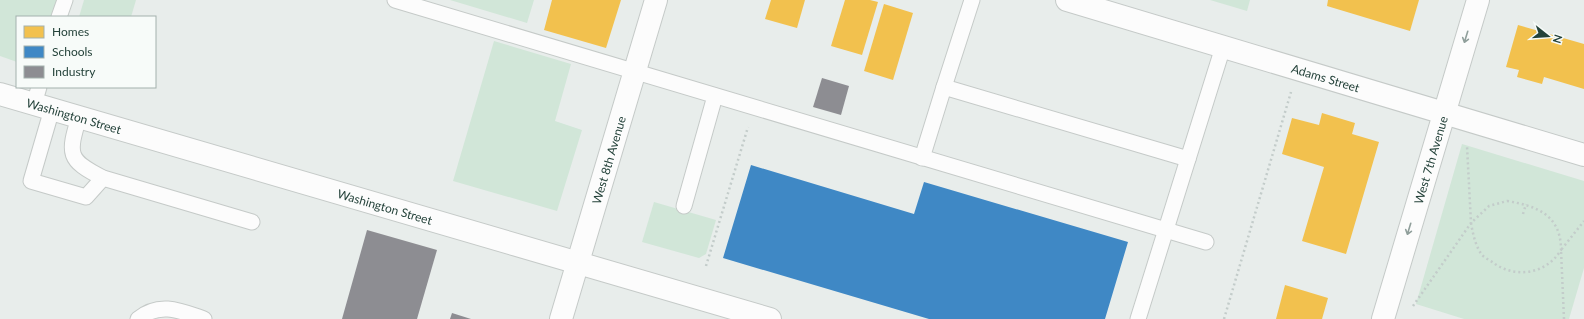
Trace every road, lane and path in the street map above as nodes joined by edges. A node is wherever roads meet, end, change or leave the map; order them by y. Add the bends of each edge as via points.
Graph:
1 (64, 0) edge
2 (395, 0) edge
3 (656, 0) edge
4 (972, 0) edge
5 (1068, 0) edge
6 (1478, 0) edge
7 (60, 16) edge
8 (1223, 47) junction
9 (635, 72) junction
10 (944, 87) junction
11 (1292, 91) dead end
12 (0, 94) edge
13 (715, 96) junction
14 (42, 100) edge
15 (1444, 113) junction
16 (79, 117) junction
17 (749, 121) dead end
18 (1466, 143) dead end
19 (1584, 155) edge
20 (922, 158) junction
21 (1188, 158) junction
22 (103, 178) junction
23 (1526, 204) junction
24 (684, 206) dead end
25 (1523, 214) dead end
26 (1584, 221) edge
27 (252, 222) dead end
28 (1471, 223) junction
29 (1166, 230) junction
30 (1206, 242) dead end
31 (1561, 250) junction
32 (577, 263) junction
33 (706, 266) dead end
34 (1412, 306) dead end
35 (138, 319) edge
36 (204, 319) edge
37 (561, 319) edge
38 (770, 319) edge
39 (1138, 319) edge
40 (1224, 319) edge
41 (1383, 319) edge
42 (1564, 319) edge

1 - 7 lane
2 - 9 lane
3 - 9 street, West 8th Avenue
4 - 10 lane
5 - 8 street, Adams Street
6 -> 15 street, West 7th Avenue
8 - 15 street, Adams Street
8 - 21 lane
9 - 13 lane
9 - 32 street, West 8th Avenue
10 - 20 lane
10 - 21 lane
11 - 40 path
12 - 14 street, Washington Street
13 - 20 lane
13 - 24 lane
14 - 16 street, Washington Street
14 - 22 lane via 31,181 86,197
15 - 19 street, Adams Street
15 -> 41 street, West 7th Avenue
16 - 22 lane via 72,141 72,153 76,161 87,170
16 - 32 street, Washington Street
17 - 33 path
18 - 28 path
20 - 29 lane
21 - 29 lane
22 - 27 lane
23 - 25 path
23 - 28 path via 1499,202 1489,206
23 - 31 path via 1541,211 1554,222 1559,231
26 - 31 path
28 - 31 path via 1474,239 1483,256 1500,267 1522,272 1540,270 1556,258
28 - 34 path
29 - 30 lane
29 - 39 lane
31 - 42 path
32 - 37 street, West 8th Avenue
32 - 38 street, Washington Street
35 - 36 lane via 150,311 164,308

